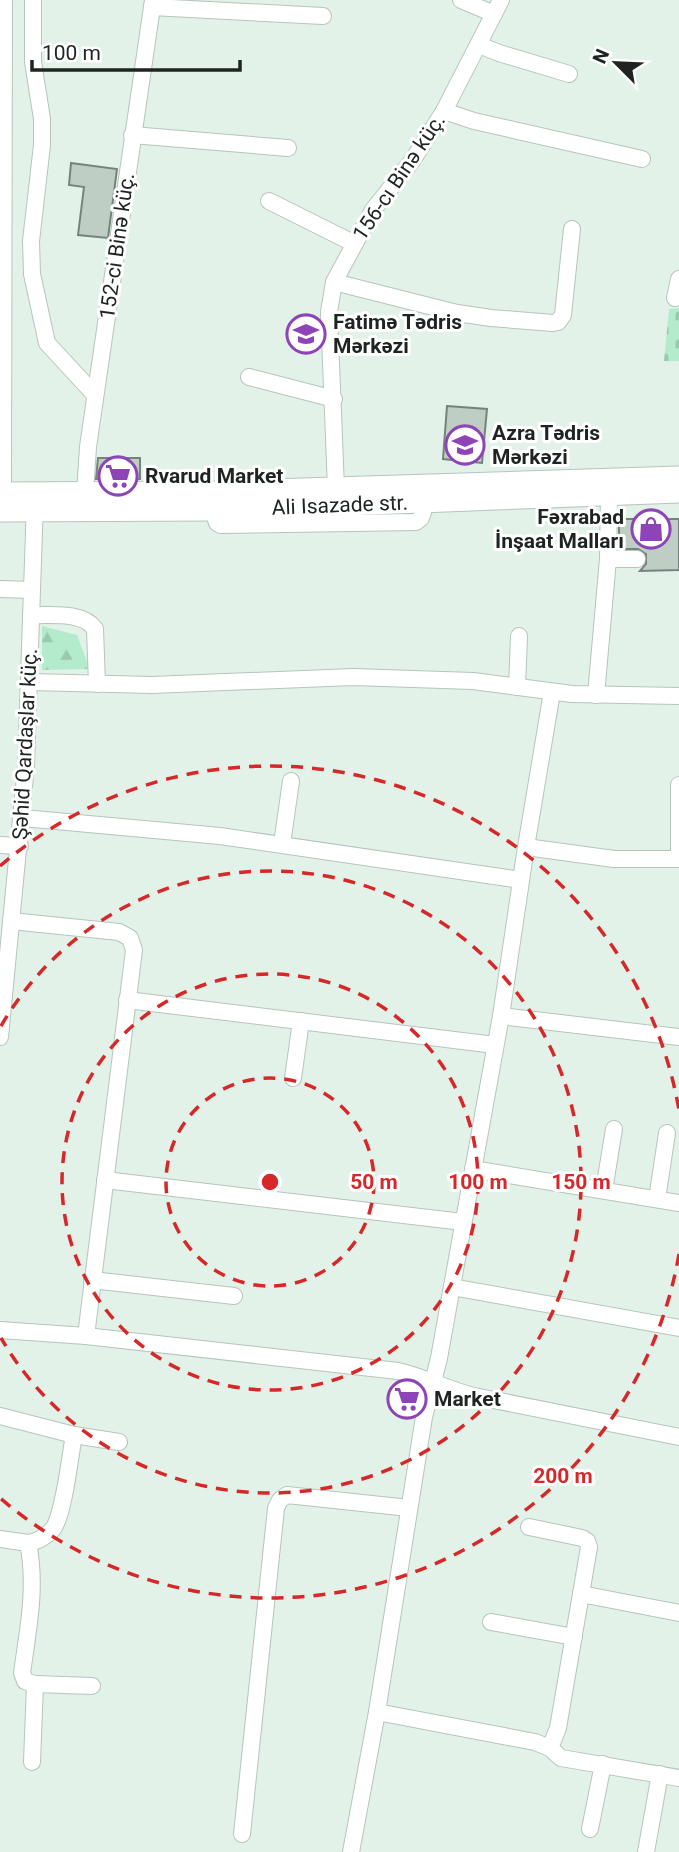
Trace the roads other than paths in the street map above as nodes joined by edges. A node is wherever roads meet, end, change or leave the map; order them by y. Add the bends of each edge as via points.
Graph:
1 (4, 0) edge
2 (33, 0) edge
3 (461, 0) edge
4 (152, 4) edge
5 (260, 6) edge
6 (498, 7) edge
7 (323, 16) dead end
8 (479, 45) junction
9 (569, 74) dead end
10 (2, 78) edge
11 (444, 111) junction
12 (132, 135) junction
13 (289, 148) dead end
14 (642, 159) dead end
15 (269, 201) dead end
16 (572, 229) dead end
17 (353, 243) junction
18 (679, 279) edge
19 (334, 282) junction
20 (675, 299) dead end
21 (2, 352) edge
22 (249, 377) dead end
23 (95, 395) junction
24 (334, 399) junction
25 (679, 477) edge
26 (609, 488) junction
27 (336, 489) junction
28 (679, 492) edge
29 (85, 493) junction
30 (1, 502) edge
31 (35, 502) junction
32 (608, 559) junction
33 (637, 559) dead end
34 (0, 589) edge
35 (32, 590) junction
36 (31, 615) junction
37 (519, 636) dead end
38 (30, 682) junction
39 (97, 684) junction
40 (517, 687) junction
41 (552, 692) junction
42 (596, 695) junction
43 (679, 696) edge
44 (291, 780) dead end
45 (679, 785) edge
46 (23, 818) junction
47 (282, 844) junction
48 (0, 845) edge
49 (20, 846) junction
50 (526, 847) junction
51 (679, 859) edge
52 (521, 880) junction
53 (7, 892) edge
54 (11, 921) junction
55 (5, 943) edge
56 (127, 1000) junction
57 (501, 1016) junction
58 (301, 1021) junction
59 (0, 1027) edge
60 (679, 1037) edge
61 (495, 1045) junction
62 (293, 1078) dead end
63 (614, 1129) dead end
64 (667, 1133) dead end
65 (473, 1169) junction
66 (104, 1180) junction
67 (604, 1190) junction
68 (657, 1199) junction
69 (679, 1203) edge
70 (463, 1222) junction
71 (92, 1280) junction
72 (452, 1287) junction
73 (234, 1296) dead end
74 (679, 1328) edge
75 (0, 1330) edge
76 (86, 1336) junction
77 (434, 1382) junction
78 (0, 1416) edge
79 (74, 1435) junction
80 (679, 1437) edge
81 (119, 1442) dead end
82 (409, 1508) junction
83 (529, 1527) dead end
84 (0, 1539) edge
85 (28, 1543) junction
86 (581, 1594) junction
87 (679, 1613) edge
88 (491, 1622) dead end
89 (574, 1637) junction
90 (35, 1684) junction
91 (92, 1686) dead end
92 (377, 1713) junction
93 (550, 1748) junction
94 (32, 1762) dead end
95 (603, 1764) junction
96 (660, 1774) junction
97 (679, 1778) edge
98 (590, 1829) dead end
99 (242, 1834) dead end
100 (351, 1852) edge
101 (646, 1852) edge

1 - 10 street
2 - 23 street via 33,62 42,145 31,241 32,274 47,343
3 - 6 street
4 - 5 street
4 - 12 street, 152-ci Binə küç.
5 - 7 street
6 - 8 street, 156-cı Binə küç.
8 - 9 street
8 - 11 street, 156-cı Binə küç.
10 - 21 street
11 - 14 street
11 - 17 street, 156-cı Binə küç.
12 - 13 street
12 - 23 street, 152-ci Binə küç.
15 - 17 street
16 - 19 street via 563,314 552,323 457,313
17 - 19 street, 156-cı Binə küç.
18 - 20 street
19 - 24 street, 156-cı Binə küç. via 330,312
21 - 30 street
22 - 24 street
23 - 29 street, 152-ci Binə küç.
24 - 27 street, 156-cı Binə küç.
25 - 26 main road, Ali Isazade str.
26 - 27 main road, Ali Isazade str.
26 - 28 main road, Ali Isazade str.
26 - 31 main road, Ali Isazade str. via 426,503 213,510
26 - 32 street
27 - 29 main road, Ali Isazade str.
29 - 31 main road, Ali Isazade str.
30 - 31 main road, Ali Isazade str.
31 - 35 street, Şəhid Qardaşlar küç.
32 - 33 street
32 - 42 street
34 - 35 street
35 - 36 street, Şəhid Qardaşlar küç.
36 - 38 street, Şəhid Qardaşlar küç.
36 - 39 street via 90,622
37 - 40 street
38 - 39 street
38 - 46 street, Şəhid Qardaşlar küç.
39 - 40 street via 353,677
40 - 41 street
41 - 42 street
41 - 50 street
42 - 43 street
44 - 47 street
45 - 51 street
46 - 47 street
46 - 49 street, Şəhid Qardaşlar küç.
47 - 52 street
48 - 49 street
49 - 53 street, Şəhid Qardaşlar küç.
50 - 51 street via 614,859
50 - 52 street
52 - 57 street
53 - 54 street, Şəhid Qardaşlar küç.
54 - 55 street, Şəhid Qardaşlar küç.
54 - 56 street via 125,934 134,950
55 - 59 street, Şəhid Qardaşlar küç.
56 - 58 street
56 - 66 street
57 - 60 street
57 - 61 street
58 - 61 street
58 - 62 street
61 - 65 street
63 - 67 street
64 - 68 street
65 - 67 street
65 - 70 street
66 - 70 street
66 - 71 street
67 - 68 street
68 - 69 street
70 - 72 street
71 - 73 street
71 - 76 street
72 - 74 street
72 - 77 street
75 - 76 street
76 - 77 street via 398,1371
77 - 80 street via 455,1392
77 - 82 street
78 - 79 street
79 - 81 street
79 - 85 street via 58,1518 47,1535
82 - 92 street
82 - 99 street via 287,1495 280,1500
83 - 86 street via 587,1541
84 - 85 street
85 - 90 street via 33,1591 22,1673 25,1681
86 - 87 street
86 - 89 street
88 - 89 street
89 - 93 street via 558,1728
90 - 91 street
90 - 94 street
92 - 93 street
92 - 100 street
93 - 95 street via 561,1758
95 - 96 street
95 - 98 street
96 - 97 street
96 - 101 street

